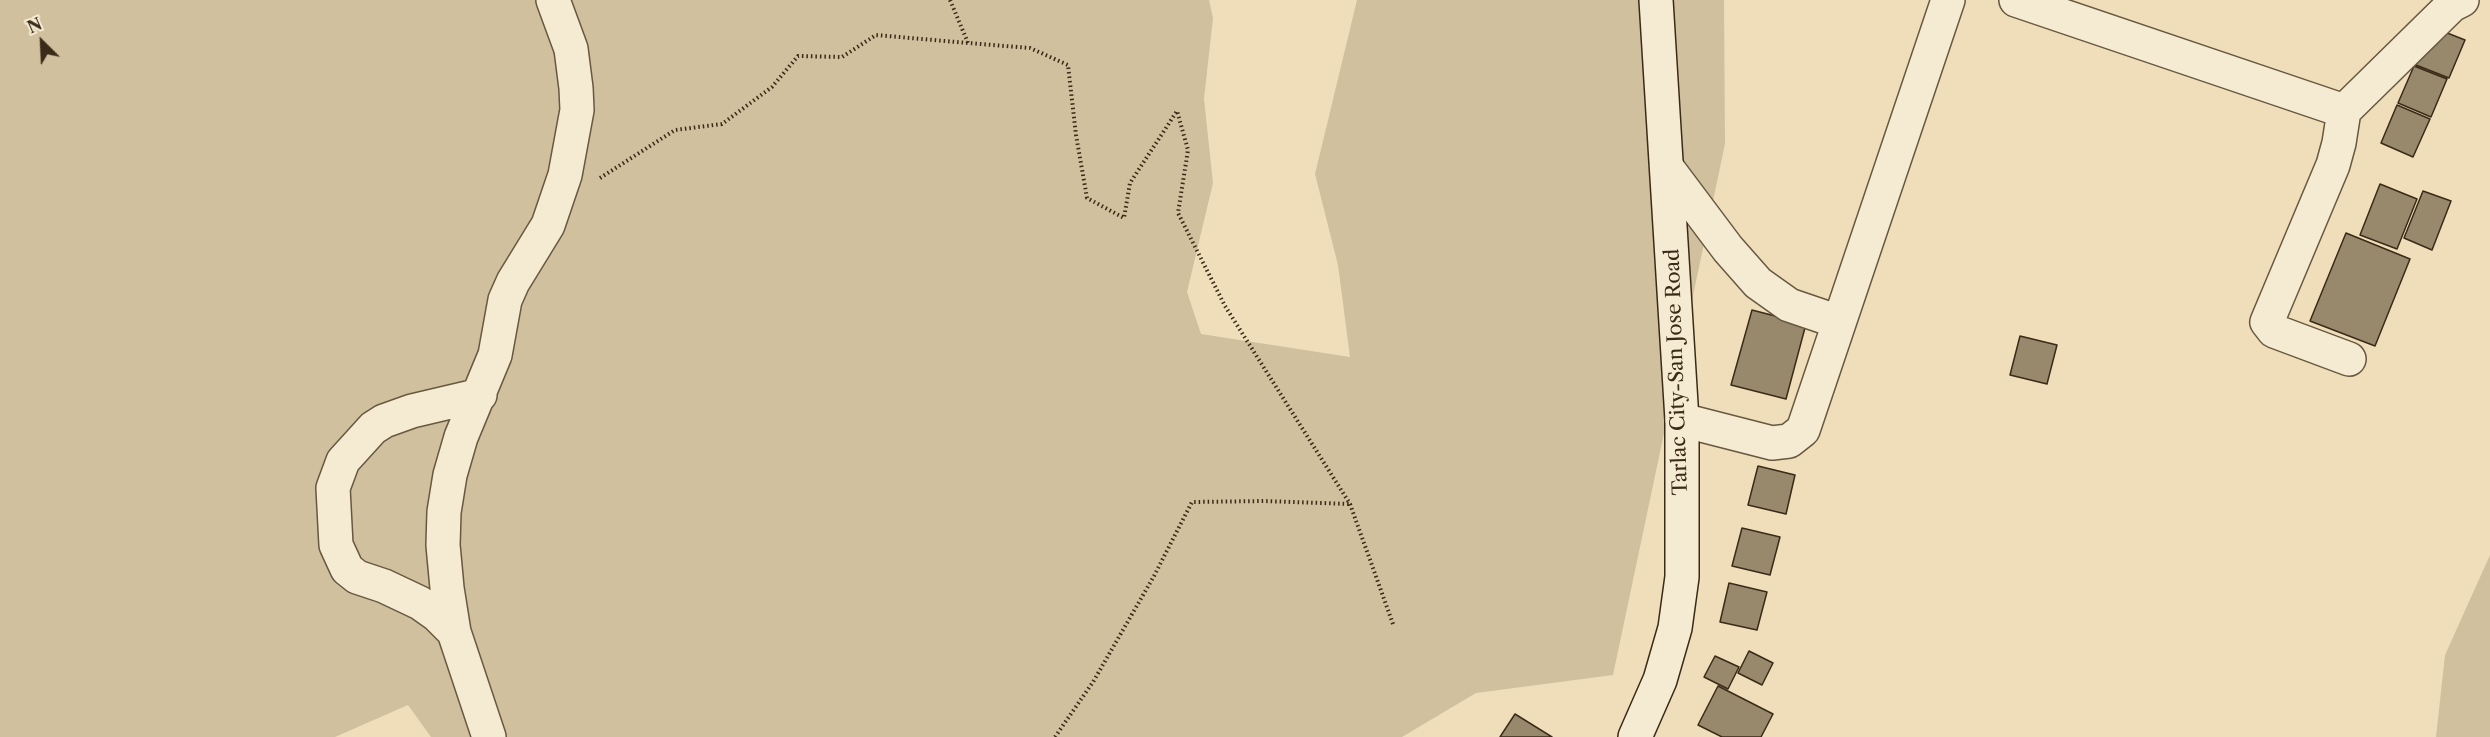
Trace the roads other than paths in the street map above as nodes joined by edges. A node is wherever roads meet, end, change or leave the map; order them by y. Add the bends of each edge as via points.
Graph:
1 (553, 0) edge
2 (1656, 0) edge
3 (1948, 0) edge
4 (2016, 0) edge
5 (2462, 0) edge
6 (2344, 111) junction
7 (1668, 169) junction
8 (1839, 322) junction
9 (2349, 359) dead end
10 (480, 395) junction
11 (1682, 420) junction
12 (454, 632) junction
13 (489, 737) edge
14 (1635, 737) edge

1 - 10 street via 573,66 577,110 572,143 548,225 506,300 495,355
2 - 7 street, Tarlac City-San Jose Road
3 - 8 street
4 - 6 street
5 - 6 street via 2452,5
6 - 9 street via 2337,154 2267,322 2274,331
7 - 8 street via 1758,284 1789,305
7 - 11 street, Tarlac City-San Jose Road
8 - 11 street via 1803,430 1796,437 1772,443
10 - 12 street via 461,437 444,512 445,567
10 - 12 street via 384,421 343,461 333,488 336,545 347,569 420,603
11 - 14 street, Tarlac City-San Jose Road via 1682,577 1675,628 1660,680
12 - 13 street

